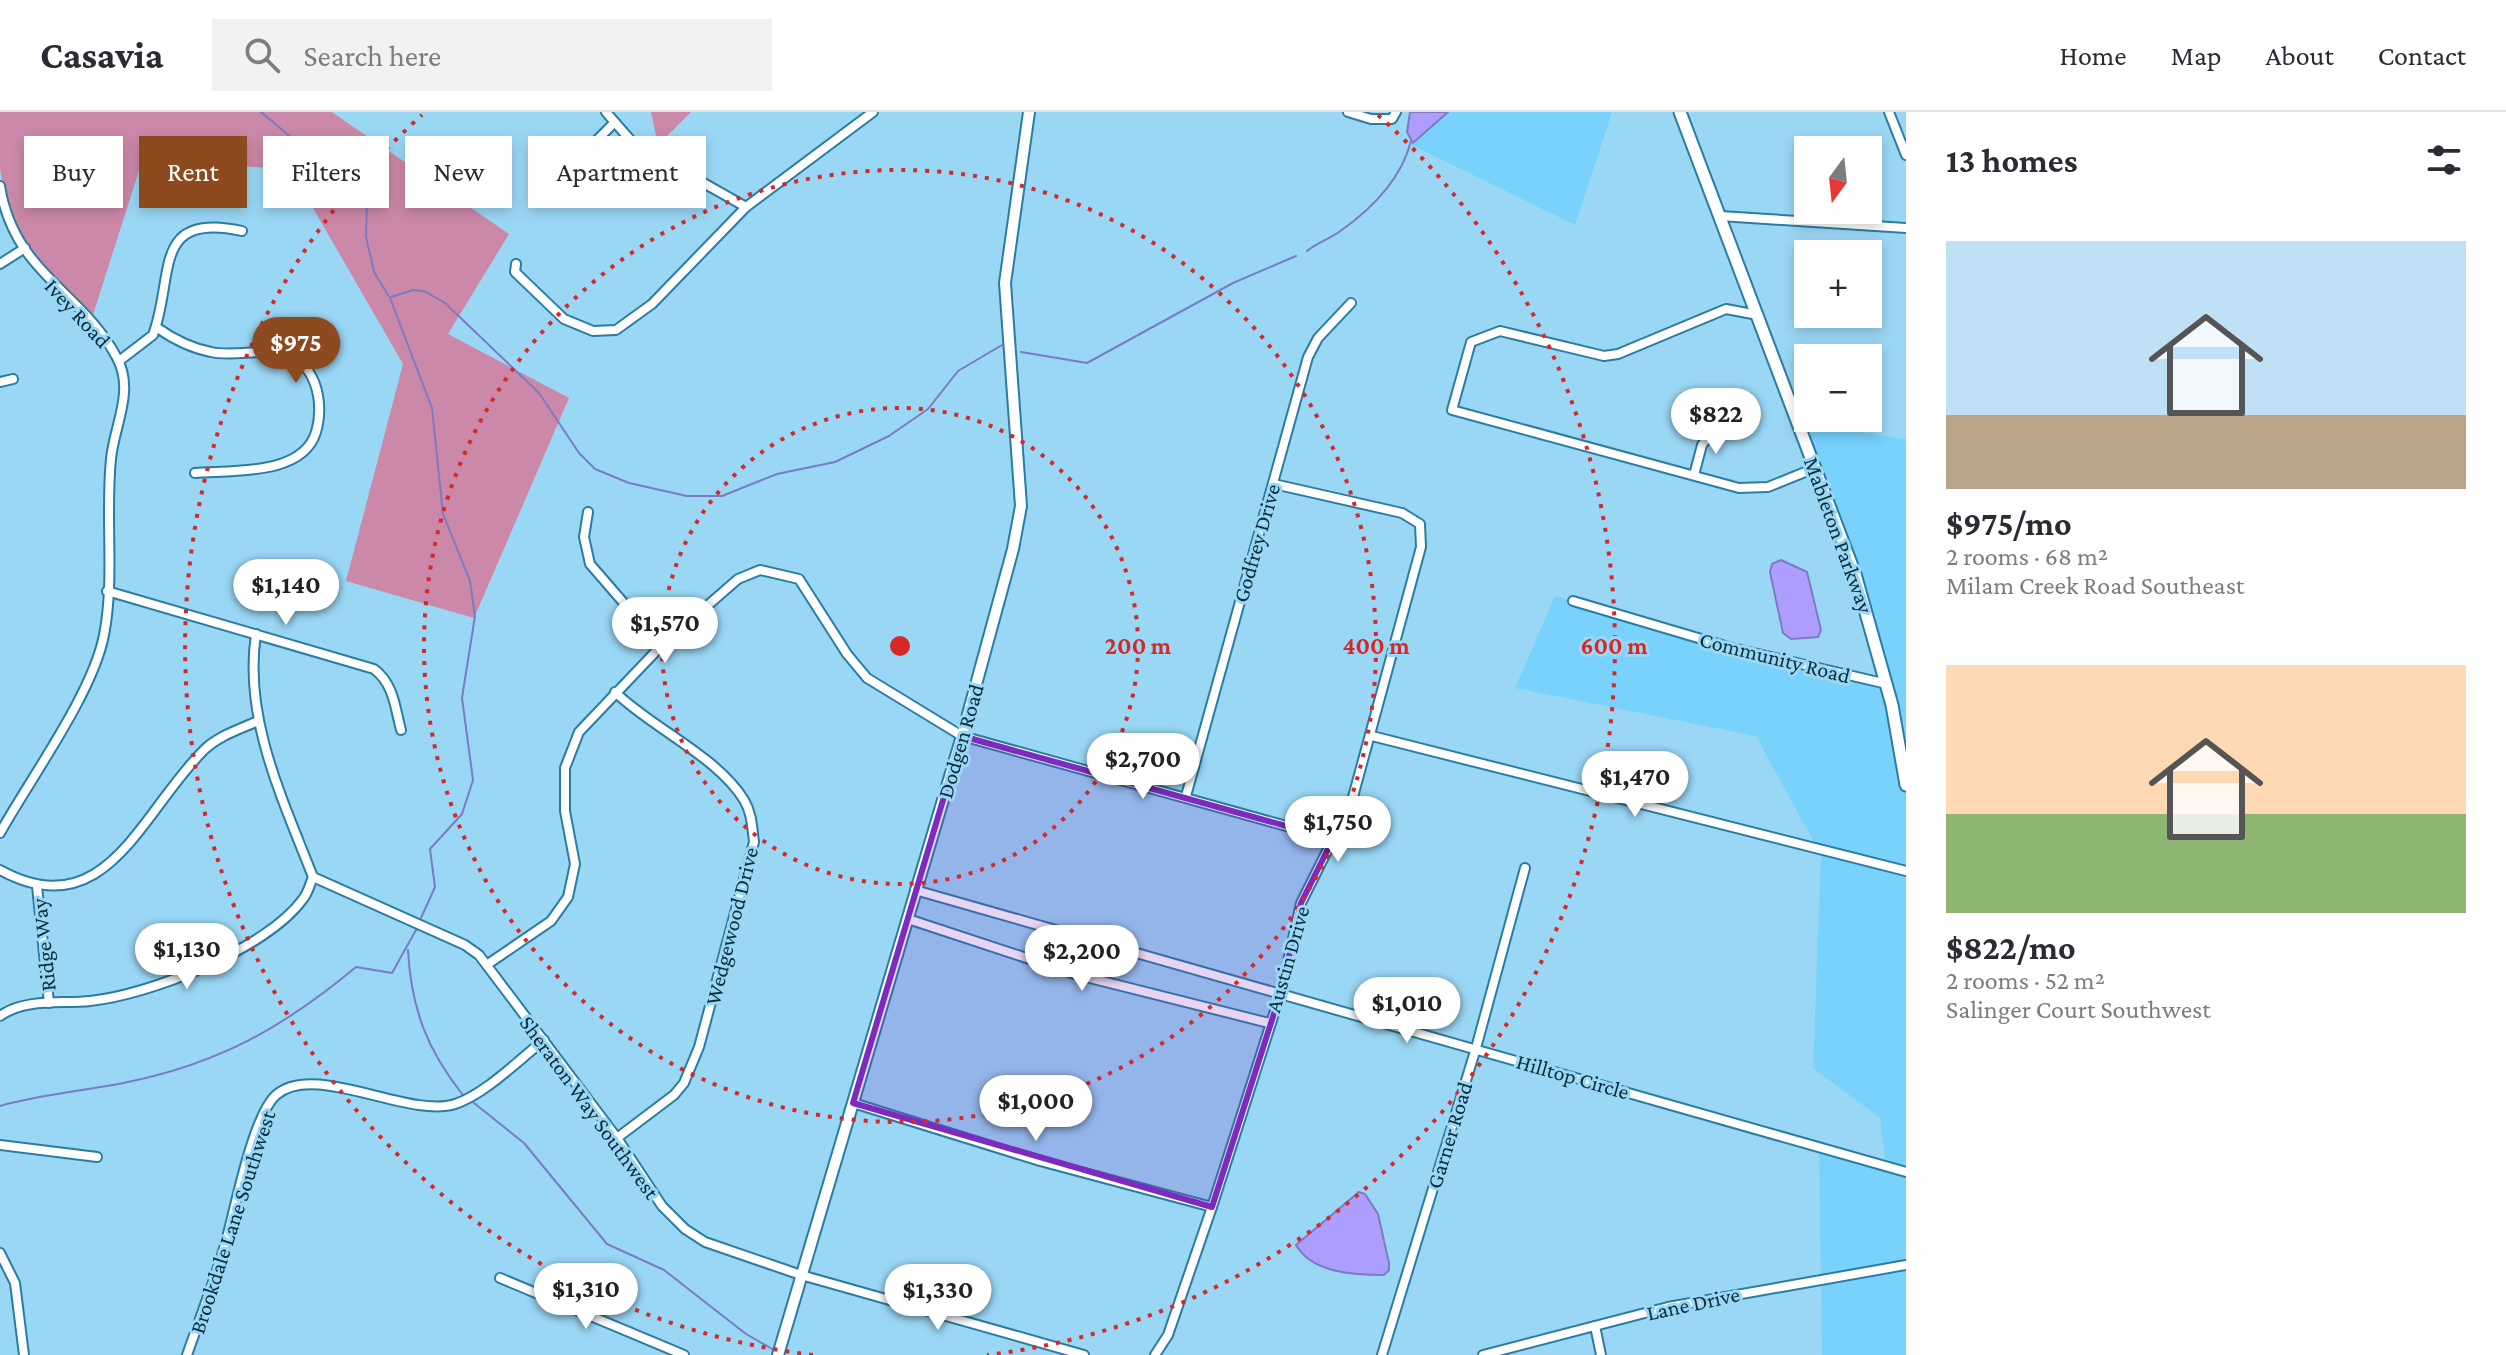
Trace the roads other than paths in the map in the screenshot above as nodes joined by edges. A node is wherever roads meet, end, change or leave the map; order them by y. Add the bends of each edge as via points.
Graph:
1 (606, 112) edge
2 (873, 112) edge
3 (1029, 112) edge
4 (1348, 112) edge
5 (1396, 112) edge
6 (1680, 112) edge
7 (1889, 112) edge
8 (613, 124) junction
9 (601, 136) edge
10 (1906, 155) edge
11 (0, 186) edge
12 (746, 207) junction
13 (1720, 216) junction
14 (1906, 228) edge
15 (242, 231) dead end
16 (25, 248) junction
17 (0, 264) edge
18 (516, 264) dead end
19 (1351, 303) dead end
20 (1758, 315) junction
21 (156, 327) junction
22 (119, 361) junction
23 (13, 379) dead end
24 (0, 382) edge
25 (1717, 426) dead end
26 (1815, 468) junction
27 (195, 473) dead end
28 (1694, 475) junction
29 (1274, 484) junction
30 (588, 512) dead end
31 (107, 591) junction
32 (1573, 601) dead end
33 (256, 634) junction
34 (661, 646) junction
35 (1887, 684) junction
36 (615, 692) junction
37 (258, 721) junction
38 (401, 730) dead end
39 (962, 736) junction
40 (1372, 736) junction
41 (1904, 767) edge
42 (1906, 785) edge
43 (1186, 796) junction
44 (0, 833) edge
45 (1333, 839) junction
46 (1525, 868) dead end
47 (0, 870) edge
48 (1906, 871) edge
49 (313, 877) junction
50 (37, 886) junction
51 (915, 890) junction
52 (908, 919) junction
53 (488, 964) junction
54 (1281, 992) junction
55 (49, 1003) junction
56 (0, 1016) edge
57 (1269, 1023) junction
58 (544, 1040) junction
59 (1476, 1048) junction
60 (853, 1103) junction
61 (617, 1138) junction
62 (0, 1145) edge
63 (97, 1157) dead end
64 (1906, 1172) edge
65 (1212, 1207) junction
66 (0, 1253) edge
67 (1906, 1265) edge
68 (801, 1275) junction
69 (500, 1278) dead end
70 (1595, 1326) junction
71 (24, 1355) edge
72 (187, 1355) edge
73 (684, 1355) edge
74 (778, 1355) edge
75 (1084, 1355) edge
76 (1155, 1355) edge
77 (1382, 1355) edge
78 (1483, 1355) edge
79 (1601, 1355) edge

1 - 8 street
2 - 12 street
3 - 39 street, Dodgen Road via 1005,283 1021,506
4 - 5 street via 1392,119
6 - 13 main road, Mableton Parkway
7 - 10 street
8 - 9 street
8 - 12 street via 649,153
11 - 16 street, Ivey Road via 12,228
12 - 18 street via 652,304 616,330 593,331 564,319 515,272
13 - 14 street
13 - 20 main road, Mableton Parkway
15 - 21 street via 207,225 183,236 167,270
16 - 17 street
16 - 22 street, Ivey Road via 41,274 98,330
19 - 29 street, Godfrey Drive via 1318,338 1308,357
20 - 26 main road, Mableton Parkway
20 - 28 street via 1733,309 1718,312 1604,356 1500,331 1471,342 1452,410
21 - 22 street
21 - 27 street via 175,340 215,353 281,353 301,365 316,384 321,403 318,425 314,440 296,459
22 - 31 street, Ivey Road via 123,391 108,482
23 - 24 street
25 - 28 street via 1702,445
26 - 28 street via 1750,490
26 - 35 main road, Mableton Parkway via 1855,574
29 - 40 street, Austin Drive via 1402,513 1420,524 1421,547
29 - 43 street, Godfrey Drive
30 - 34 street via 584,537 590,564
31 - 33 street
31 - 44 street, Ivey Road via 104,635 89,679
32 - 35 street, Community Road via 1732,648
33 - 37 street via 251,677
33 - 38 street via 374,669 391,690
34 - 36 street
34 - 39 street via 738,579 749,572 775,571 806,586 867,678
35 - 41 main road, Mableton Parkway
36 - 53 street via 579,732 565,768 565,811 575,864 568,897 551,921
36 - 61 street, Wedgewood Drive via 736,788 751,818 754,842 699,1047 684,1083
37 - 49 street
37 - 50 street via 206,748 99,873 80,882
39 - 43 street
39 - 51 street, Dodgen Road
40 - 45 street, Austin Drive via 1347,819
40 - 48 street
41 - 42 main road, Mableton Parkway
43 - 45 street
45 - 54 street, Austin Drive via 1301,903
46 - 59 street, Garner Road
47 - 50 street
49 - 53 street, Sheraton Way Southwest via 465,945
49 - 55 street via 303,900 267,932 216,962 123,997
50 - 55 street, Ridge Way
51 - 52 street, Dodgen Road
51 - 54 street, Hilltop Circle
52 - 57 street via 1078,975
52 - 60 street, Dodgen Road
53 - 58 street, Sheraton Way Southwest
54 - 57 street, Austin Drive
54 - 59 street, Hilltop Circle
55 - 56 street
57 - 65 street, Austin Drive
58 - 61 street, Sheraton Way Southwest
58 - 72 street, Brookdale Lane Southwest via 456,1104 394,1101 318,1086 276,1095 265,1111
59 - 64 street, Hilltop Circle
59 - 77 street, Garner Road
60 - 65 street
60 - 68 street, Dodgen Road
61 - 68 street, Sheraton Way Southwest via 662,1206 685,1229 705,1242
62 - 63 street
65 - 76 street, Austin Drive via 1168,1335
66 - 71 street via 15,1283
67 - 70 street, Lane Drive via 1717,1296
68 - 74 street, Dodgen Road
68 - 75 street, Sheraton Way Southwest
69 - 73 street
70 - 78 street, Lane Drive
70 - 79 street

